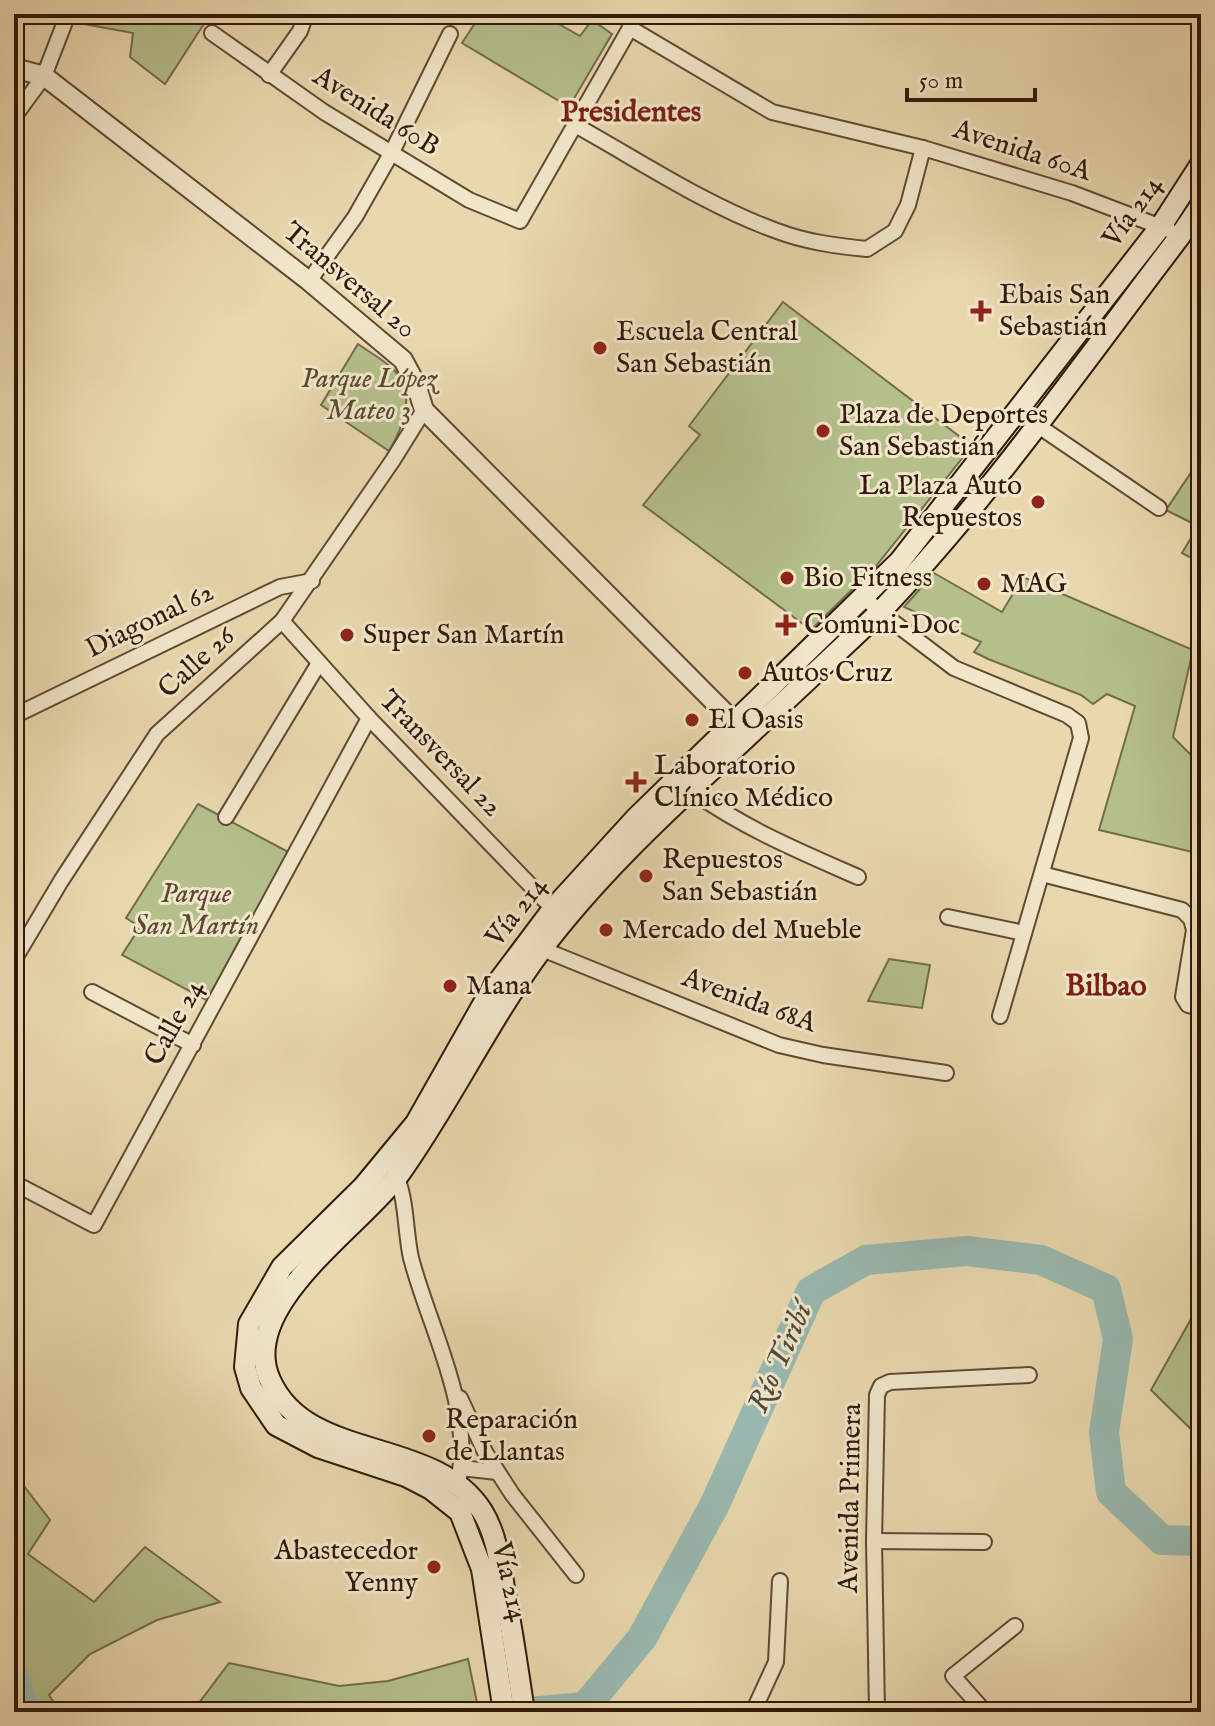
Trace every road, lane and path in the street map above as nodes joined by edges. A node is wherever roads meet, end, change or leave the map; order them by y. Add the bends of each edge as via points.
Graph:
1 (68, 14) edge
2 (306, 14) edge
3 (630, 21) edge
4 (212, 33) dead end
5 (450, 34) dead end
6 (14, 68) edge
7 (269, 75) junction
8 (44, 76) junction
9 (14, 117) edge
10 (575, 125) junction
11 (923, 148) junction
12 (392, 152) junction
13 (1201, 164) edge
14 (1201, 205) edge
15 (1161, 226) junction
16 (1180, 236) junction
17 (309, 281) junction
18 (424, 410) junction
19 (1037, 425) junction
20 (1159, 508) dead end
21 (312, 581) junction
22 (872, 605) junction
23 (282, 621) junction
24 (319, 663) junction
25 (14, 716) edge
26 (369, 718) junction
27 (741, 730) junction
28 (690, 790) junction
29 (226, 817) dead end
30 (1042, 874) junction
31 (858, 877) dead end
32 (559, 915) junction
33 (948, 917) dead end
34 (1024, 933) junction
35 (542, 949) junction
36 (14, 960) edge
37 (92, 992) dead end
38 (1194, 1006) edge
39 (1000, 1016) dead end
40 (193, 1045) junction
41 (946, 1073) dead end
42 (392, 1168) junction
43 (14, 1183) edge
44 (1029, 1375) dead end
45 (450, 1376) junction
46 (497, 1472) junction
47 (460, 1476) junction
48 (874, 1541) junction
49 (984, 1542) dead end
50 (576, 1575) dead end
51 (780, 1581) dead end
52 (1015, 1626) dead end
53 (505, 1646) junction
54 (504, 1712) edge
55 (524, 1712) edge
56 (753, 1712) edge
57 (877, 1712) edge
58 (985, 1712) edge

1 - 8 street
2 - 7 street
3 - 10 street
3 - 11 street, Avenida 60A via 772,112
4 - 7 street, Avenida 60B
5 - 12 street
6 - 8 street
7 - 12 street, Avenida 60B
8 - 9 street
8 - 17 street, Transversal 20
10 - 11 street via 728,210 777,231 820,244 867,249 895,231 908,205
10 - 12 street, Avenida 60B via 520,221 469,200
11 - 15 street, Avenida 60A
12 - 17 street via 355,217
13 - 15 main road, Vía 214
14 - 16 main road, Vía 214
15 - 16 street, Avenida 60A
15 - 22 main road, Vía 214 via 900,561
16 - 19 main road, Vía 214
17 - 18 street, Transversal 20 via 403,360
18 - 21 street, Calle 26
18 - 27 street, Transversal 20
19 - 20 street
19 - 22 main road, Vía 214 via 909,581
21 - 23 street, Calle 26
21 - 25 street, Diagonal 62 via 280,587
22 - 27 main road, Vía 214
22 - 30 street via 954,668 1078,723 1081,738
23 - 24 street, Transversal 22
23 - 36 street, Calle 26 via 157,734
24 - 26 street, Transversal 22
24 - 29 street
26 - 32 street, Transversal 22
26 - 40 street, Calle 24
27 - 28 main road, Vía 214
27 - 32 main road, Vía 214 via 636,818
28 - 31 street via 765,837
28 - 32 main road, Vía 214
30 - 34 street
30 - 38 street via 1182,910 1194,930 1183,997
32 - 35 main road, Vía 214
32 - 42 main road, Vía 214 via 489,994
33 - 34 street
34 - 39 street
35 - 41 street, Avenida 68A via 779,1045
35 - 42 main road, Vía 214 via 504,1002 453,1092
37 - 40 street
40 - 43 street, Calle 24 via 94,1225
42 - 45 street via 411,1257
42 - 47 main road, Vía 214 via 294,1284 268,1332 265,1365 270,1382 294,1415 345,1439
42 - 53 main road, Vía 214 via 282,1267 249,1324 245,1367 251,1388 276,1425 318,1447 406,1476 460,1512
44 - 48 street, Avenida Primera via 881,1386
45 - 46 street
45 - 47 street via 462,1443
46 - 47 street
46 - 50 street
47 - 53 main road, Vía 214 via 489,1524 500,1565
48 - 49 street
48 - 57 street, Avenida Primera
51 - 56 street via 776,1662
52 - 58 street via 953,1676
53 - 54 main road, Vía 214
53 - 55 main road, Vía 214

